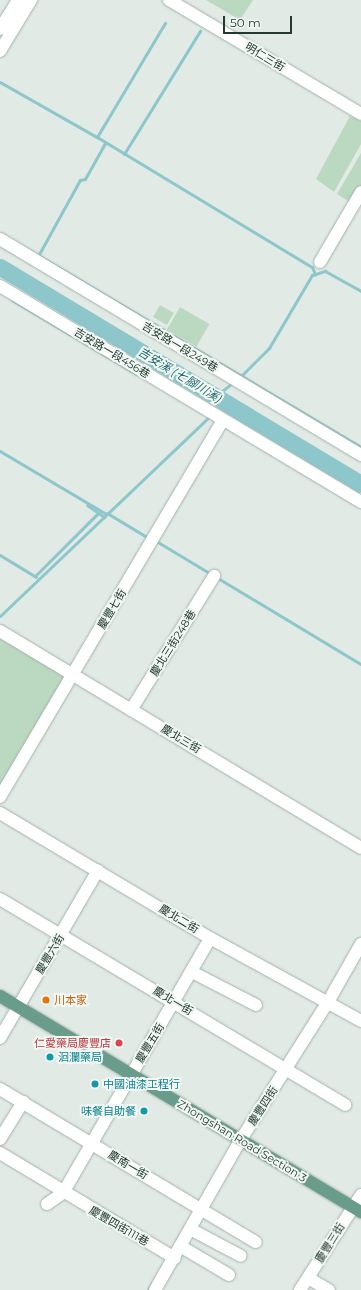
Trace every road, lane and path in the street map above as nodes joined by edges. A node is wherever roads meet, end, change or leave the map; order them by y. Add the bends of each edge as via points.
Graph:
1 (18, 0) edge
2 (31, 0) edge
3 (169, 0) edge
4 (0, 30) edge
5 (0, 51) edge
6 (361, 114) edge
7 (361, 192) edge
8 (0, 239) edge
9 (320, 262) dead end
10 (0, 286) edge
11 (223, 420) junction
12 (361, 455) edge
13 (361, 502) edge
14 (214, 576) dead end
15 (0, 631) edge
16 (73, 674) junction
17 (131, 710) junction
18 (0, 797) edge
19 (0, 813) edge
20 (361, 848) edge
21 (98, 870) junction
22 (0, 899) edge
23 (61, 935) junction
24 (210, 938) junction
25 (361, 944) edge
26 (192, 972) junction
27 (0, 996) edge
28 (174, 1002) junction
29 (328, 1002) junction
30 (256, 1005) dead end
31 (18, 1006) junction
32 (361, 1021) edge
33 (0, 1038) edge
34 (286, 1070) junction
35 (131, 1073) junction
36 (0, 1089) edge
37 (23, 1102) junction
38 (346, 1105) dead end
39 (0, 1139) edge
40 (240, 1141) junction
41 (92, 1143) junction
42 (0, 1154) edge
43 (63, 1193) junction
44 (361, 1195) edge
45 (47, 1204) dead end
46 (203, 1209) junction
47 (357, 1210) edge
48 (192, 1230) junction
49 (256, 1242) dead end
50 (180, 1246) junction
51 (241, 1256) dead end
52 (174, 1258) junction
53 (229, 1275) dead end
54 (308, 1278) junction
55 (156, 1290) edge
56 (300, 1290) edge
57 (329, 1290) edge

1 - 4 street
2 - 5 street
3 - 6 street, 明仁三街
7 - 9 street
8 - 12 street, 吉安路一段249巷
10 - 11 street, 吉安路一段456巷
11 - 13 street, 吉安路一段456巷
11 - 16 street, 慶豐七街
14 - 17 street, 慶北三街248巷
15 - 16 street, 慶北三街
16 - 17 street, 慶北三街
16 - 18 street, 慶豐七街
17 - 20 street, 慶北三街
19 - 21 street, 慶北二街
21 - 23 street, 慶豐六街
21 - 24 street, 慶北二街
22 - 23 street, 慶北一街
23 - 28 street, 慶北一街
23 - 31 street, 慶豐六街
24 - 26 street, 慶豐五街
24 - 29 street, 慶北二街
25 - 29 street, 慶豐四街
26 - 28 street, 慶豐五街
26 - 30 street
27 - 31 main road, Zhongshan Road Section 3
28 - 34 street, 慶北一街
28 - 35 street, 慶豐五街
29 - 32 street, 慶北二街
29 - 34 street, 慶豐四街
31 - 33 street, 慶豐六街
31 - 35 main road, Zhongshan Road Section 3
34 - 38 street, 慶北一街
34 - 40 street, 慶豐四街
35 - 40 main road, Zhongshan Road Section 3
35 - 41 street, 慶豐五街
36 - 37 street, 慶南一街
37 - 39 street
37 - 41 street, 慶南一街
40 - 46 street, 慶豐四街
40 - 47 main road, Zhongshan Road Section 3
41 - 43 street, 慶豐五街
41 - 46 street, 慶南一街
42 - 43 street, 慶豐四街111巷
43 - 45 street, 慶豐五街
43 - 52 street, 慶豐四街111巷
44 - 47 street, 慶豐三街
46 - 48 street, 慶豐四街
46 - 49 street, 慶南一街
47 - 54 street, 慶豐三街
48 - 50 street, 慶豐四街
48 - 51 street
50 - 52 street, 慶豐四街
50 - 53 street
52 - 55 street, 慶豐四街
54 - 56 street, 慶豐三街
54 - 57 street

